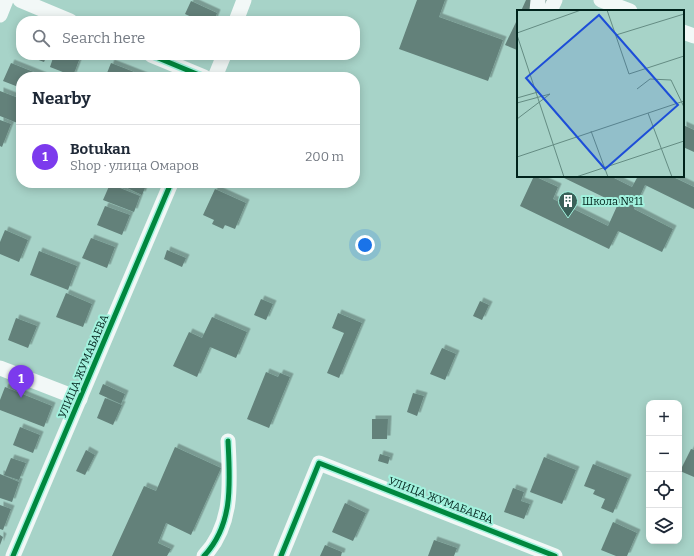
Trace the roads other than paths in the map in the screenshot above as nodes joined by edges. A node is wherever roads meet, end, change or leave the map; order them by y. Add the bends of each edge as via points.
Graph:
1 (6, 0) edge
2 (20, 0) edge
3 (244, 0) edge
4 (538, 0) edge
5 (555, 0) edge
6 (601, 0) edge
7 (537, 10) edge
8 (550, 10) edge
9 (627, 10) edge
10 (0, 15) edge
11 (58, 16) edge
12 (238, 16) edge
13 (684, 32) edge
14 (694, 36) edge
15 (163, 60) edge
16 (222, 60) edge
17 (192, 72) edge
18 (217, 72) edge
19 (169, 188) edge
20 (0, 368) edge
21 (80, 399) junction
22 (228, 441) dead end
23 (539, 553) edge
24 (13, 556) edge
25 (204, 556) edge
26 (281, 556) edge
27 (555, 556) edge

1 - 10 street
2 - 11 street
3 - 12 street
4 - 7 street
5 - 8 street
6 - 9 street
13 - 14 street
15 - 17 street
16 - 18 street
19 - 21 street, УЛИЦА ЖУМАБАЕВА
20 - 21 street
21 - 24 street, УЛИЦА ЖУМАБАЕВА
22 - 25 street via 228,506 220,534
23 - 26 street, УЛИЦА ЖУМАБАЕВА via 319,463
23 - 27 street, УЛИЦА ЖУМАБАЕВА

